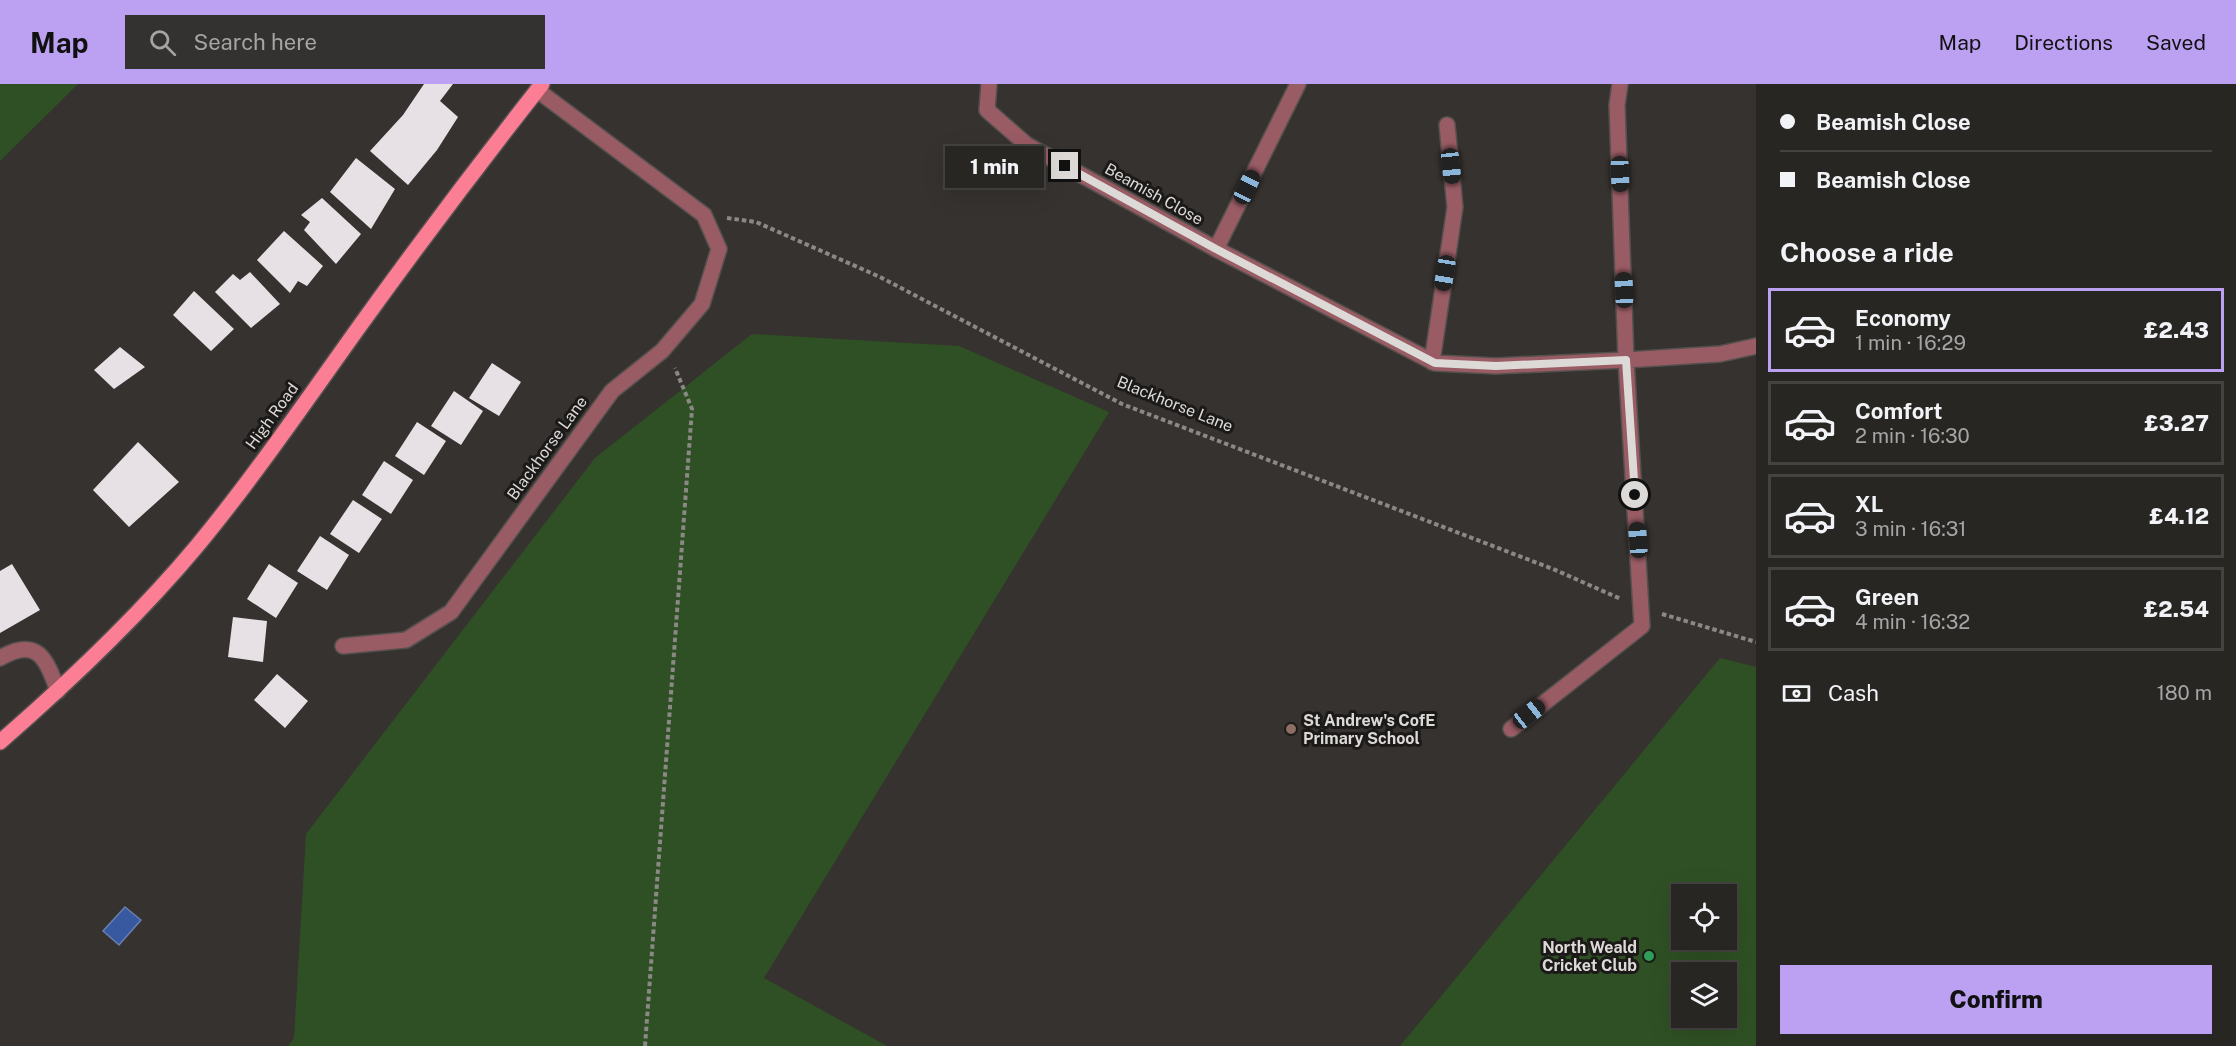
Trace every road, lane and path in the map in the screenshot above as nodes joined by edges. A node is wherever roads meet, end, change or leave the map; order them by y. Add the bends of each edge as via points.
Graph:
1 (989, 84) edge
2 (1298, 84) edge
3 (1620, 84) edge
4 (540, 87) edge
5 (1447, 124) dead end
6 (704, 215) junction
7 (1216, 249) junction
8 (1756, 346) edge
9 (666, 347) junction
10 (1626, 360) junction
11 (1432, 362) junction
12 (1642, 608) junction
13 (1756, 642) edge
14 (343, 646) dead end
15 (0, 658) edge
16 (58, 691) junction
17 (1510, 729) dead end
18 (0, 742) edge
19 (645, 1046) edge

1 - 7 street, Beamish Close via 987,110 1027,145
2 - 7 street
3 - 10 street via 1617,105
4 - 6 street, Blackhorse Lane
4 - 16 main road, High Road via 197,546 141,609
5 - 11 street via 1455,207
6 - 9 street, Blackhorse Lane via 719,249 702,304
6 - 12 path, Blackhorse Lane via 756,222 880,277 1122,404 1521,557
7 - 11 street, Beamish Close
8 - 10 street, Beamish Close via 1720,354
9 - 14 street, Blackhorse Lane via 612,391 451,612 406,640
9 - 19 path via 692,409
10 - 11 street, Beamish Close via 1496,366
10 - 12 street
12 - 13 path, Blackhorse Lane
12 - 17 street via 1642,626
15 - 16 street via 25,648 35,651 46,660
16 - 18 main road, High Road

